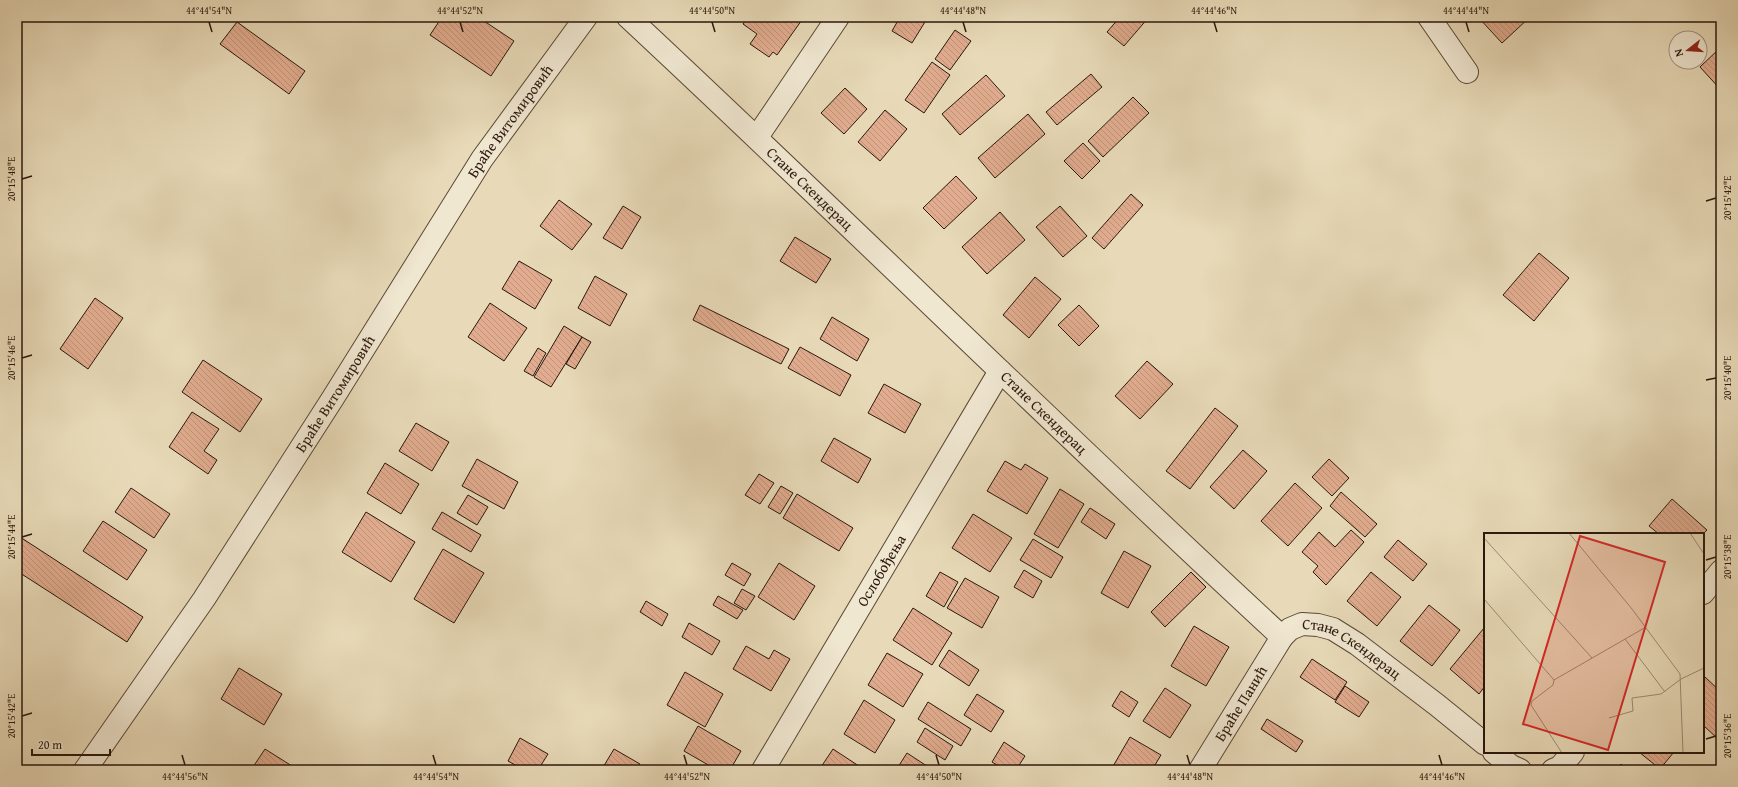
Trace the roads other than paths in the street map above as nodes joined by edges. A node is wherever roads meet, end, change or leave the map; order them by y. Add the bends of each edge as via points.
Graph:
1 (586, 17) edge
2 (628, 17) edge
3 (838, 17) edge
4 (1429, 17) edge
5 (1467, 72) dead end
6 (757, 137) junction
7 (1000, 371) junction
8 (1721, 571) edge
9 (1704, 592) edge
10 (1282, 637) junction
11 (1484, 743) edge
12 (1495, 753) edge
13 (1572, 753) edge
14 (1516, 768) edge
15 (85, 770) edge
16 (763, 770) edge
17 (1200, 770) edge
18 (1554, 770) edge

1 - 15 street, Браће Витомировић via 482,159 204,599
2 - 6 street, Стане Скендерац
3 - 6 street
4 - 5 street
6 - 7 street, Стане Скендерац
7 - 10 street, Стане Скендерац
7 - 16 street, Ослобођења
8 - 9 street
10 - 11 street, Стане Скендерац via 1290,629 1302,624 1333,629 1358,644
10 - 17 street, Браће Панић
12 - 14 street
13 - 18 street

